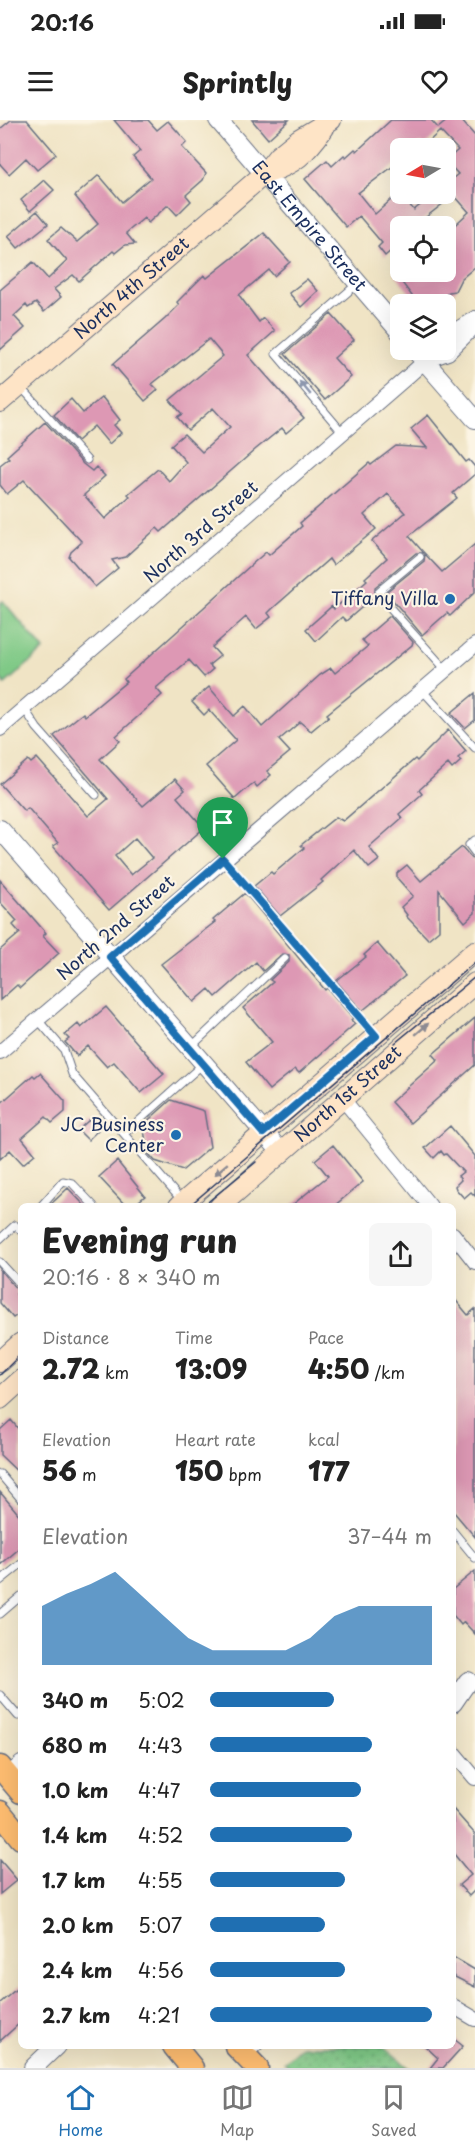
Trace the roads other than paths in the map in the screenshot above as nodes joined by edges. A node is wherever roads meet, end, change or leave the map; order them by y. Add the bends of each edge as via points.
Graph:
1 (218, 120) edge
2 (329, 122) edge
3 (264, 174) junction
4 (358, 283) junction
5 (475, 318) edge
6 (390, 320) edge
7 (475, 326) edge
8 (456, 330) edge
9 (456, 345) edge
10 (417, 360) edge
11 (429, 360) edge
12 (20, 385) junction
13 (0, 402) edge
14 (475, 419) edge
15 (343, 433) junction
16 (87, 460) dead end
17 (420, 556) dead end
18 (475, 645) edge
19 (446, 670) junction
20 (423, 690) junction
21 (24, 708) junction
22 (0, 729) edge
23 (475, 748) edge
24 (96, 795) dead end
25 (0, 829) edge
26 (475, 840) edge
27 (475, 853) edge
28 (223, 859) junction
29 (110, 957) junction
30 (285, 958) dead end
31 (470, 961) edge
32 (475, 983) edge
33 (38, 1020) junction
34 (376, 1036) junction
35 (189, 1048) junction
36 (0, 1052) edge
37 (203, 1064) junction
38 (342, 1098) junction
39 (263, 1133) junction
40 (124, 1134) junction
41 (282, 1153) junction
42 (44, 1203) edge
43 (91, 1203) edge
44 (180, 1203) edge
45 (182, 1203) edge
46 (224, 1203) edge
47 (428, 1203) edge
48 (18, 1228) edge
49 (456, 1238) edge
50 (0, 1239) edge
51 (0, 1262) edge
52 (475, 1262) edge
53 (18, 1282) edge
54 (18, 1346) edge
55 (0, 1362) edge
56 (18, 1385) edge
57 (0, 1399) edge
58 (0, 1474) edge
59 (18, 1495) edge
60 (456, 1535) edge
61 (475, 1558) edge
62 (18, 1566) edge
63 (0, 1581) edge
64 (18, 1599) edge
65 (0, 1614) edge
66 (465, 1681) edge
67 (0, 1695) edge
68 (456, 1698) edge
69 (18, 1716) edge
70 (456, 1756) edge
71 (475, 1778) edge
72 (0, 1812) edge
73 (18, 1834) edge
74 (456, 2008) edge
75 (475, 2019) edge
76 (53, 2049) edge
77 (176, 2049) edge
78 (33, 2068) edge
79 (192, 2068) edge

1 - 3 street, East Empire Street
2 - 3 main road, North 4th Street via 299,139
3 - 4 street, East Empire Street
3 - 12 main road, North 4th Street
4 - 6 street, East Empire Street
15 -> 4 lane via 276,354
5 - 8 street
7 - 9 street, North 3rd Street
10 - 15 street, North 3rd Street
11 - 14 street
12 - 13 main road, North 4th Street
12 - 16 lane
15 - 21 street, North 3rd Street
17 - 19 lane via 380,591 384,601
18 - 19 street, North 2nd Street
19 - 20 street, North 2nd Street
20 - 23 lane
20 - 28 street, North 2nd Street
21 - 22 street, North 3rd Street
21 - 24 lane
25 - 29 street
26 - 27 lane via 469,845
28 - 29 street, North 2nd Street
28 - 34 lane
29 - 33 street, North 2nd Street
29 - 35 street
30 - 35 lane
31 - 34 main road, North 1st Street
38 -> 32 main road, North 1st Street
33 - 36 street, North 2nd Street
33 - 40 lane via 64,1050 72,1074
34 - 39 main road, North 1st Street
35 - 37 street
37 - 39 street
37 - 40 lane
38 - 41 main road, North 1st Street
38 - 47 street
39 - 41 street
39 -> 45 main road, North 1st Street
40 - 44 lane
41 - 46 main road, North 1st Street
42 - 43 lane via 63,1181 72,1184
48 - 50 lane via 15,1225
49 - 52 street
51 - 53 lane
54 - 55 main road
56 - 57 main road
58 - 59 lane
60 - 61 lane
62 - 63 lane
64 - 65 lane
66 - 68 street
67 - 69 lane
70 - 71 street
72 - 73 main road
74 - 75 street
76 - 78 street
77 - 79 main road

